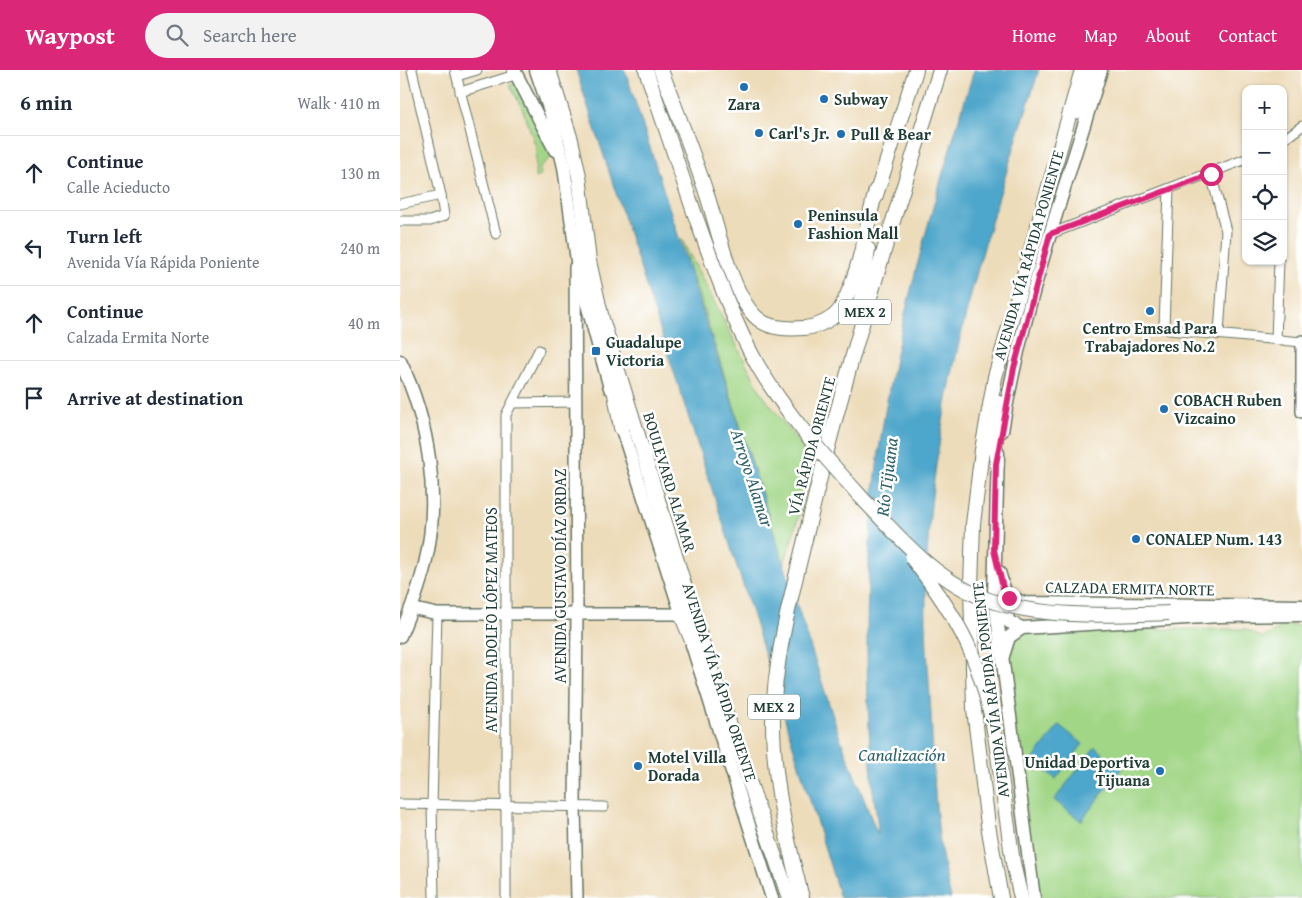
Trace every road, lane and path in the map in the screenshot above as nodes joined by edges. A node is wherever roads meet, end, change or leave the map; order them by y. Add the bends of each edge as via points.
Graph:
1 (412, 70) edge
2 (477, 70) edge
3 (536, 70) edge
4 (550, 70) edge
5 (646, 70) edge
6 (661, 70) edge
7 (916, 70) edge
8 (940, 70) edge
9 (1082, 70) edge
10 (1094, 70) edge
11 (1100, 70) edge
12 (456, 73) edge
13 (514, 73) edge
14 (460, 92) junction
15 (1302, 126) edge
16 (1287, 137) edge
17 (1055, 159) junction
18 (1242, 161) edge
19 (564, 167) junction
20 (1211, 174) junction
21 (1169, 189) junction
22 (876, 190) junction
23 (441, 195) junction
24 (400, 204) edge
25 (694, 212) junction
26 (400, 220) edge
27 (496, 234) dead end
28 (1050, 234) junction
29 (574, 253) junction
30 (1279, 265) edge
31 (579, 275) junction
32 (602, 319) junction
33 (1219, 333) junction
34 (1276, 339) junction
35 (1004, 340) junction
36 (1302, 341) edge
37 (856, 343) junction
38 (539, 350) dead end
39 (400, 361) edge
40 (576, 402) junction
41 (513, 403) junction
42 (1302, 412) edge
43 (621, 428) junction
44 (996, 464) junction
45 (873, 510) junction
46 (994, 550) junction
47 (1024, 602) junction
48 (1220, 606) junction
49 (1302, 606) edge
50 (412, 608) junction
51 (437, 614) junction
52 (681, 614) junction
53 (508, 615) junction
54 (577, 615) junction
55 (1302, 615) edge
56 (1022, 628) junction
57 (400, 636) edge
58 (1002, 661) junction
59 (730, 730) junction
60 (400, 804) edge
61 (575, 805) junction
62 (432, 806) junction
63 (505, 806) junction
64 (604, 807) dead end
65 (789, 897) edge
66 (434, 898) edge
67 (506, 898) edge
68 (578, 898) edge
69 (772, 898) edge
70 (802, 898) edge
71 (1001, 898) edge
72 (1021, 898) edge
73 (1034, 898) edge

1 - 23 street
2 - 12 street
3 - 19 main road, AVENIDA VÍA RÁPIDA ORIENTE
4 - 32 highway, BOULEVARD ALAMAR via 577,167 589,261
5 - 25 highway
6 - 22 highway via 735,282 757,319 785,329 810,328 830,319 841,308 854,275
6 - 25 highway
7 - 22 highway
8 - 37 highway, VÍA RÁPIDA ORIENTE / MEX 2
9 - 17 highway, AVENIDA VÍA RÁPIDA PONIENTE
10 - 17 highway
11 - 28 main road, AVENIDA VÍA RÁPIDA PONIENTE
12 - 14 street
13 - 14 street
13 - 19 main road
14 - 27 street
15 - 16 street
17 - 35 highway, AVENIDA VÍA RÁPIDA PONIENTE
18 - 20 street
19 - 29 main road, AVENIDA VÍA RÁPIDA ORIENTE
20 - 21 street
20 - 33 street via 1226,231
21 - 28 street
21 - 33 street via 1163,325 1169,330
22 - 37 highway
23 - 24 street
23 - 26 street via 442,219
25 - 45 highway, bridge via 735,319 758,366 799,425
28 - 44 main road, AVENIDA VÍA RÁPIDA PONIENTE via 1014,368
29 - 31 main road, AVENIDA VÍA RÁPIDA ORIENTE
29 - 40 street, AVENIDA GUSTAVO DÍAZ ORDAZ
30 - 34 street
31 - 32 highway
31 - 43 main road, AVENIDA VÍA RÁPIDA ORIENTE
32 - 43 highway
32 - 59 highway, BOULEVARD ALAMAR
33 - 34 street
34 - 36 street
35 - 44 highway
35 - 71 highway, AVENIDA VÍA RÁPIDA PONIENTE via 982,450 970,586 974,709 988,825
36 - 42 street
37 - 70 highway, VÍA RÁPIDA ORIENTE / MEX 2 via 819,479 777,666 773,721 777,777
38 - 41 street, AVENIDA ADOLFO LÓPEZ MATEOS
39 - 50 main road via 418,408 430,477 430,538
40 - 41 street
40 - 54 street, AVENIDA GUSTAVO DÍAZ ORDAZ
41 - 53 street, AVENIDA ADOLFO LÓPEZ MATEOS via 506,414
43 - 52 main road, AVENIDA VÍA RÁPIDA ORIENTE
44 - 46 main road, AVENIDA VÍA RÁPIDA PONIENTE
45 - 48 highway, bridge via 934,569 987,600 1040,612 1200,612
45 - 72 highway, bridge via 938,592 959,625 982,680 990,703
46 - 47 main road, CALZADA ERMITA NORTE via 1004,592 1009,598
46 - 58 main road, AVENIDA VÍA RÁPIDA PONIENTE via 994,595
47 - 48 main road, CALZADA ERMITA NORTE
47 - 56 main road via 1006,613 1010,622
48 - 49 main road, CALZADA ERMITA NORTE
50 - 51 street
50 - 57 main road
51 - 53 street
51 - 62 street
52 - 54 street
52 - 59 highway
52 - 69 main road, AVENIDA VÍA RÁPIDA ORIENTE
53 - 54 street
53 - 63 street, AVENIDA ADOLFO LÓPEZ MATEOS
54 - 61 street, AVENIDA GUSTAVO DÍAZ ORDAZ
55 - 56 main road, CALZADA ERMITA NORTE via 1220,616
56 - 58 main road via 1009,637
58 - 73 main road, AVENIDA VÍA RÁPIDA PONIENTE
59 - 65 highway, BOULEVARD ALAMAR
60 - 62 street
61 - 63 street
61 - 64 street
61 - 68 street, AVENIDA GUSTAVO DÍAZ ORDAZ
62 - 63 street
62 - 66 street
63 - 67 street, AVENIDA ADOLFO LÓPEZ MATEOS

